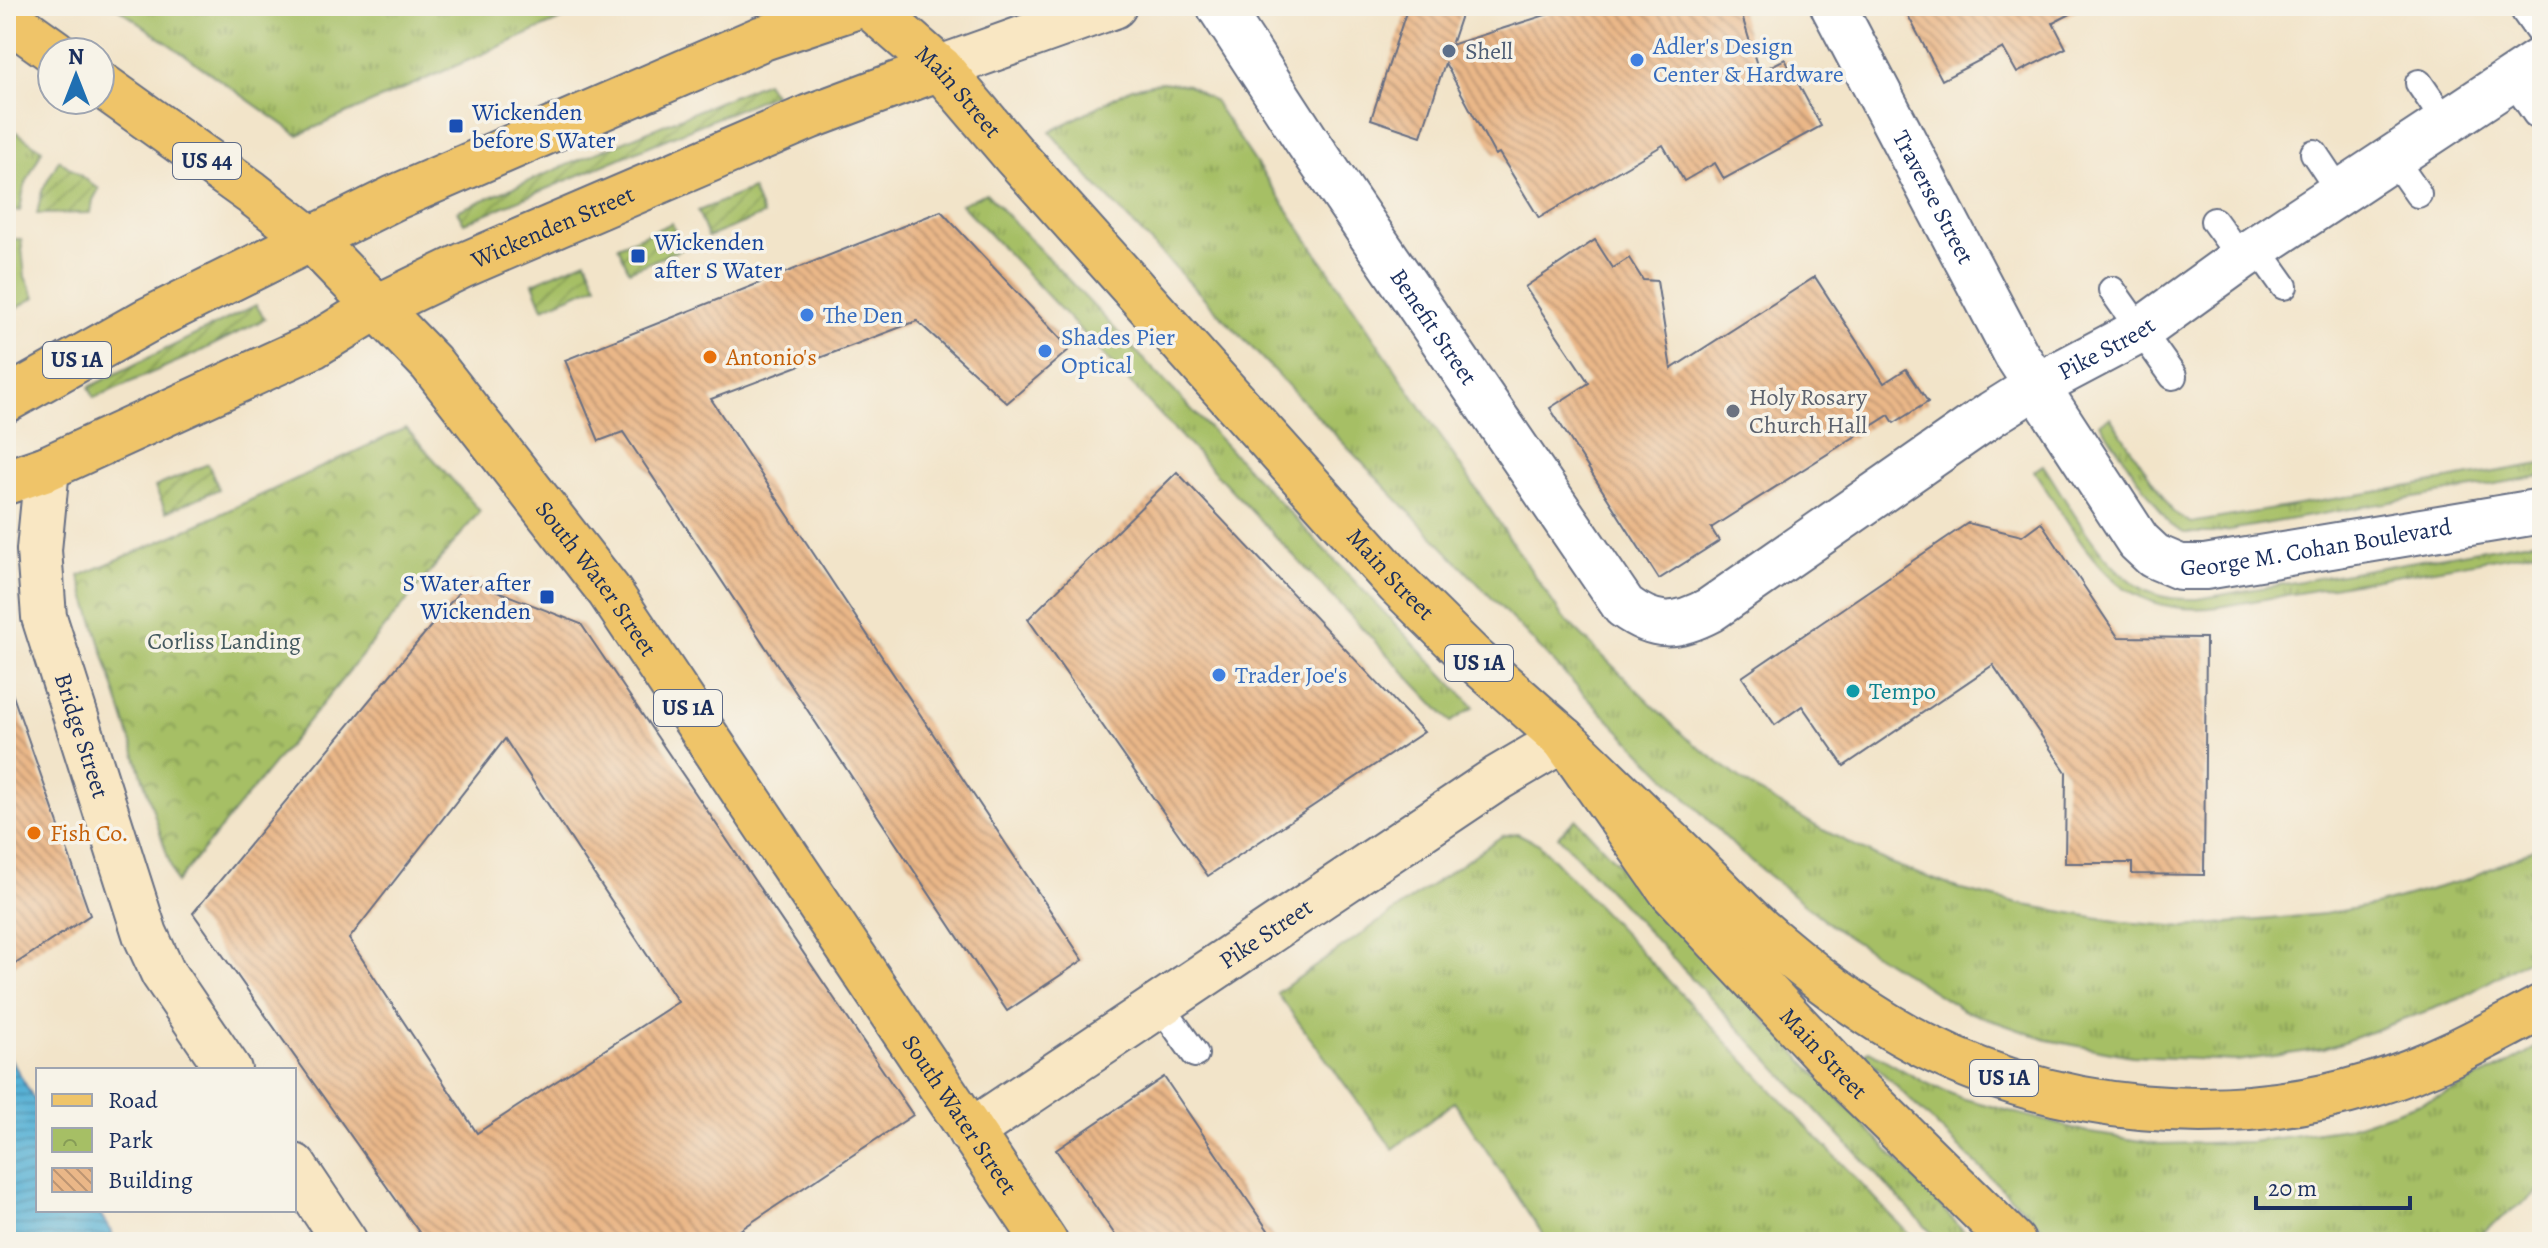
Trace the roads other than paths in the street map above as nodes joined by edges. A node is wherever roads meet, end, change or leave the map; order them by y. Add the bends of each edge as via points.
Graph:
1 (858, 6) edge
2 (869, 6) edge
3 (1114, 6) edge
4 (1219, 6) edge
5 (1833, 6) edge
6 (2525, 12) dead end
7 (6, 17) edge
8 (2542, 36) edge
9 (36, 38) edge
10 (940, 68) junction
11 (2419, 83) dead end
12 (2530, 84) edge
13 (116, 95) edge
14 (2447, 124) junction
15 (2314, 153) dead end
16 (2393, 158) junction
17 (2340, 192) junction
18 (2418, 194) dead end
19 (2214, 221) dead end
20 (312, 240) junction
21 (2249, 253) junction
22 (2284, 286) dead end
23 (2112, 290) dead end
24 (375, 308) junction
25 (2140, 331) junction
26 (2173, 376) dead end
27 (2036, 386) junction
28 (6, 400) edge
29 (47, 468) junction
30 (6, 482) edge
31 (2542, 511) edge
32 (1666, 625) joint
33 (1564, 739) junction
34 (1160, 1005) junction
35 (2542, 1007) edge
36 (1195, 1054) dead end
37 (228, 1068) edge
38 (970, 1132) junction
39 (296, 1169) edge
40 (345, 1242) edge
41 (1045, 1242) edge
42 (2013, 1242) edge

1 - 20 main road, US 1A via 763,38 394,198
2 - 10 main road, Main Street / US 1A
3 - 10 main road, Wickenden Street
4 - 32 street, Benefit Street via 1624,606 1642,620
5 - 27 street, Traverse Street
6 - 8 lane
7 - 9 main road
10 - 24 main road, Wickenden Street via 809,117
10 - 33 main road, Main Street / US 1A via 1398,584
11 - 14 lane
12 - 14 street, Pike Street
13 - 20 main road, South Water Street / US 44
14 - 16 street, Pike Street
15 - 17 lane
16 - 17 street, Pike Street
16 - 18 lane
17 - 21 street, Pike Street
19 - 21 lane
20 - 24 main road, South Water Street / US 44
20 - 28 main road, US 1A via 148,320
21 - 22 lane
21 - 25 street, Pike Street
23 - 25 lane
24 - 29 main road, Wickenden Street via 313,346
24 - 38 main road, South Water Street / US 1A via 431,363 609,591
25 - 26 lane
25 - 27 street, Pike Street
27 - 31 street, George M. Cohan Boulevard via 2138,541 2154,556 2180,567 2235,564
27 - 32 street, Pike Street via 1710,610
29 - 30 main road, Wickenden Street
29 - 37 main road, Bridge Street via 39,550 44,617 145,934 163,973
33 - 34 main road, Pike Street
33 - 35 main road, US 1A via 1771,940 1815,975 1922,1045 2028,1086 2152,1108 2283,1104 2326,1097 2414,1070
33 - 42 main road, Main Street via 1671,891 1851,1083
34 - 36 lane
34 - 38 main road, Pike Street
38 - 41 main road, South Water Street / US 1A
39 - 40 main road

